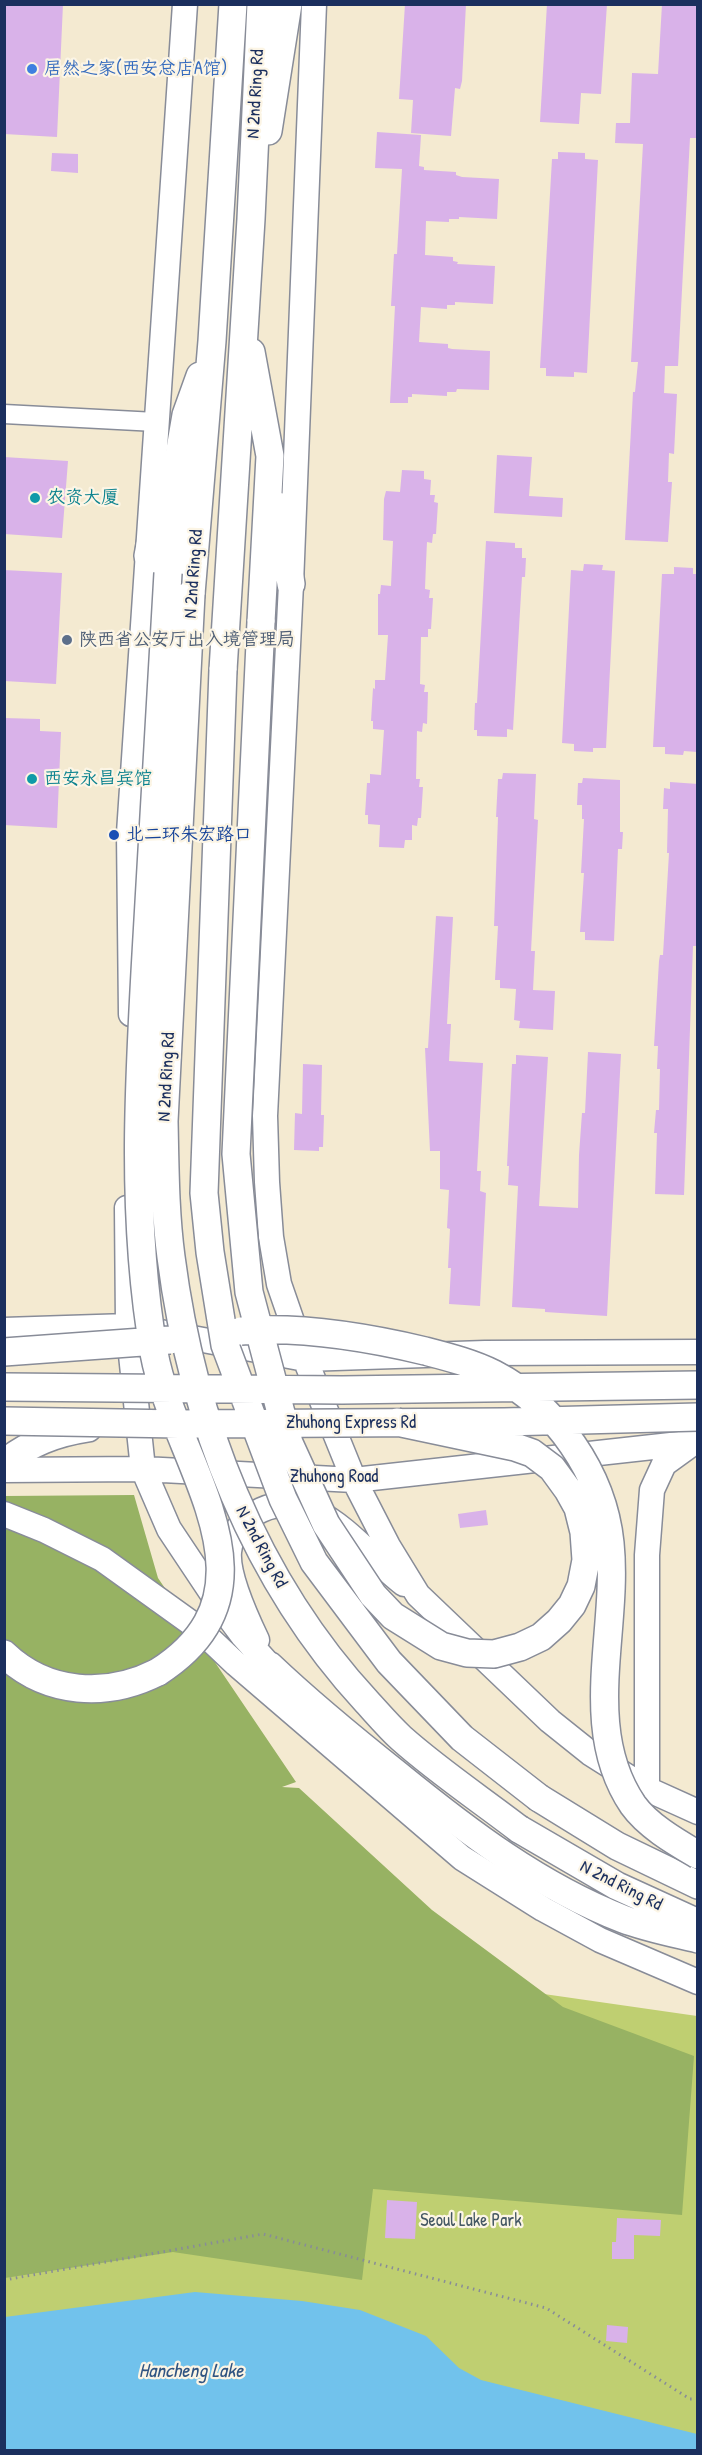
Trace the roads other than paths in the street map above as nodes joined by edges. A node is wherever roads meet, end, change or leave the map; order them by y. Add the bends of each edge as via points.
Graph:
1 (185, 4) edge
2 (216, 4) edge
3 (233, 4) edge
4 (261, 4) edge
5 (280, 4) edge
6 (288, 4) edge
7 (314, 4) edge
8 (275, 96) junction
9 (251, 219) junction
10 (215, 291) junction
11 (244, 312) junction
12 (212, 341) junction
13 (4, 414) edge
14 (156, 422) junction
15 (270, 456) junction
16 (158, 565) junction
17 (291, 584) junction
18 (128, 1326) junction
19 (4, 1330) edge
20 (4, 1352) edge
21 (698, 1352) edge
22 (305, 1359) junction
23 (698, 1385) edge
24 (4, 1387) edge
25 (4, 1421) edge
26 (131, 1422) junction
27 (397, 1422) junction
28 (697, 1434) edge
29 (4, 1463) edge
30 (143, 1469) junction
31 (4, 1470) edge
32 (354, 1480) junction
33 (4, 1514) edge
34 (418, 1594) junction
35 (4, 1654) edge
36 (270, 1666) junction
37 (300, 1719) junction
38 (357, 1742) junction
39 (647, 1789) junction
40 (697, 1812) edge
41 (698, 1855) edge
42 (698, 1885) edge
43 (698, 1923) edge
44 (698, 1939) edge
45 (698, 1982) edge

1 - 14 main road
2 - 10 highway via 206,206
3 - 10 highway, N 2nd Ring Rd
4 - 9 highway, N 2nd Ring Rd
5 - 8 highway
6 - 8 highway
7 - 17 main road
8 - 9 highway
9 - 11 highway, N 2nd Ring Rd
10 - 12 highway, N 2nd Ring Rd
11 - 15 highway
11 - 42 highway, N 2nd Ring Rd, bridge via 223,670 204,1193 225,1345 283,1499 314,1562 389,1662 462,1738 539,1798 617,1846
12 - 16 highway via 186,415
12 - 43 highway, N 2nd Ring Rd, bridge via 191,594 164,1121 171,1256 186,1347 210,1429 241,1513 312,1636 342,1675 401,1738 519,1829 617,1886
13 - 14 street
14 - 16 main road
15 - 17 highway
15 - 27 highway, bridge via 236,1154 249,1292 289,1443 326,1524 373,1595 393,1616 441,1646 467,1653 494,1654 541,1637 572,1605 586,1560 578,1508 568,1490 552,1468 532,1453
16 - 18 main road via 129,833
16 - 35 highway, bridge via 138,1201 154,1355 209,1507 220,1551 219,1593 212,1614 190,1647 158,1672 120,1687 77,1689 55,1684 34,1676
17 - 22 main road via 265,1116 271,1238 279,1284
18 - 19 main road
18 - 22 main road
18 - 30 main road
20 - 41 highway, bridge via 155,1342 243,1331 312,1332 461,1360 523,1392 566,1437 594,1481 603,1509 612,1574 604,1697 608,1742 619,1779 634,1806 674,1841
21 - 22 main road
22 - 32 main road
23 - 24 highway, Zhuhong Express Rd, bridge via 342,1390
25 - 26 highway, Zhuhong Express Rd, bridge
26 - 27 highway, Zhuhong Express Rd, bridge
26 - 29 highway, bridge via 63,1432 22,1449
27 - 28 highway, Zhuhong Express Rd, bridge
28 - 32 main road, Zhuhong Road
28 - 39 main road via 664,1464 652,1490 647,1555
30 - 31 main road, Zhuhong Road
30 - 32 main road, Zhuhong Road
30 - 36 main road via 169,1529 219,1604
32 - 34 main road
33 - 37 main road via 102,1559 138,1582 198,1628
34 - 36 main road via 313,1509 296,1505 265,1507 253,1513 236,1534 229,1552 231,1573
34 - 39 main road via 550,1721 590,1753
36 - 37 main road
36 - 38 highway
37 - 38 main road
37 - 45 main road via 462,1858 543,1909 619,1949
38 - 44 highway via 502,1854 550,1885 625,1920
39 - 40 main road

